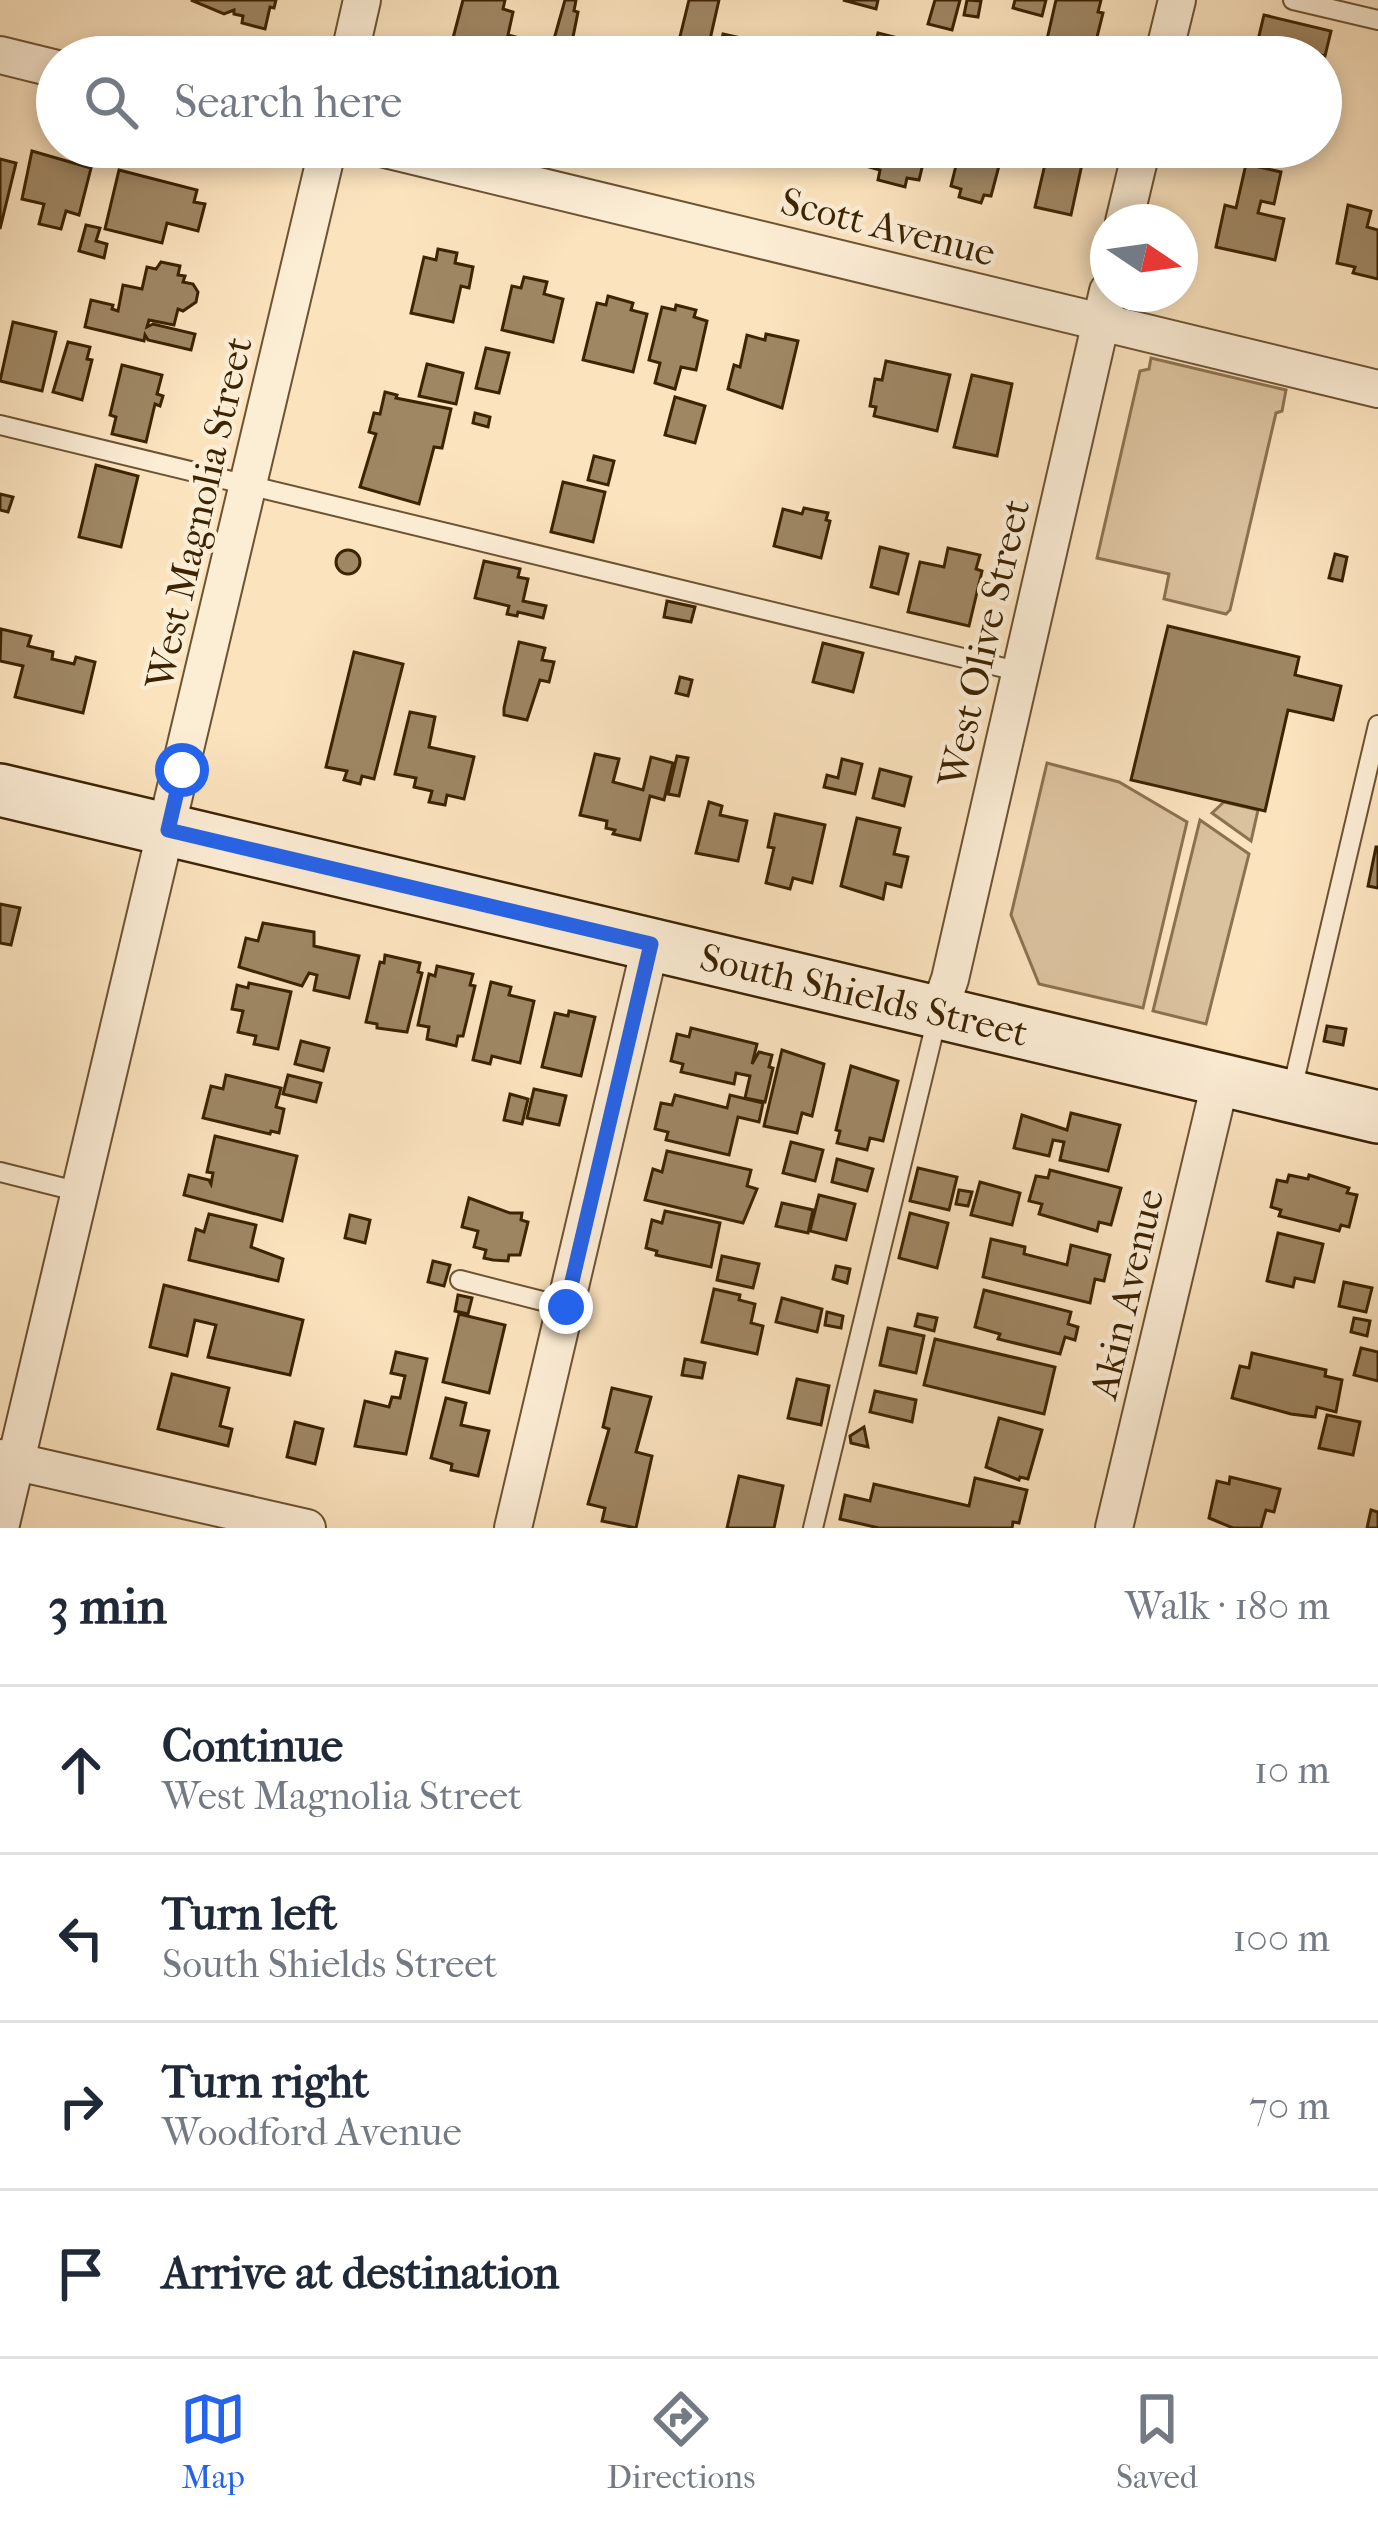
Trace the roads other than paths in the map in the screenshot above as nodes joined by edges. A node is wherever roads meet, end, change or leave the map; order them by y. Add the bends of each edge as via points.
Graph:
1 (362, 0) edge
2 (1177, 0) edge
3 (1293, 0) edge
4 (1378, 20) edge
5 (354, 36) edge
6 (1168, 36) edge
7 (0, 56) edge
8 (36, 64) edge
9 (323, 168) edge
10 (473, 168) edge
11 (1137, 168) edge
12 (1128, 204) edge
13 (1090, 303) edge
14 (1103, 312) edge
15 (1124, 312) edge
16 (1378, 388) edge
17 (0, 425) edge
18 (248, 485) junction
19 (1021, 672) junction
20 (1378, 725) edge
21 (0, 790) edge
22 (168, 830) junction
23 (651, 944) junction
24 (938, 1013) junction
25 (1222, 1079) junction
26 (1291, 1096) junction
27 (1378, 1117) edge
28 (0, 1172) edge
29 (80, 1192) junction
30 (460, 1280) dead end
31 (566, 1307) junction
32 (8, 1460) edge
33 (0, 1528) edge
34 (307, 1528) edge
35 (513, 1528) edge
36 (813, 1528) edge
37 (1114, 1528) edge

1 - 5 street
2 - 6 street
3 - 4 lane
7 - 8 street
9 - 18 street, West Magnolia Street
10 - 13 street, Scott Avenue
11 - 12 street
14 - 19 street, West Olive Street
15 - 16 street, Scott Avenue
17 - 18 lane
18 - 19 lane
18 - 22 street, West Magnolia Street
19 - 24 street, West Olive Street
20 - 26 lane
21 - 22 main road, South Shields Street
22 - 23 main road, South Shields Street
22 - 29 street, West Magnolia Street
23 - 24 main road, South Shields Street
23 - 31 street
24 - 25 main road, South Shields Street
24 - 36 lane
25 - 26 main road, South Shields Street
25 - 37 street, Akin Avenue
26 - 27 main road, South Shields Street
28 - 29 lane
29 - 32 street, West Magnolia Street
30 - 31 lane
31 - 35 street
32 - 33 street, West Magnolia Street
32 - 34 street

